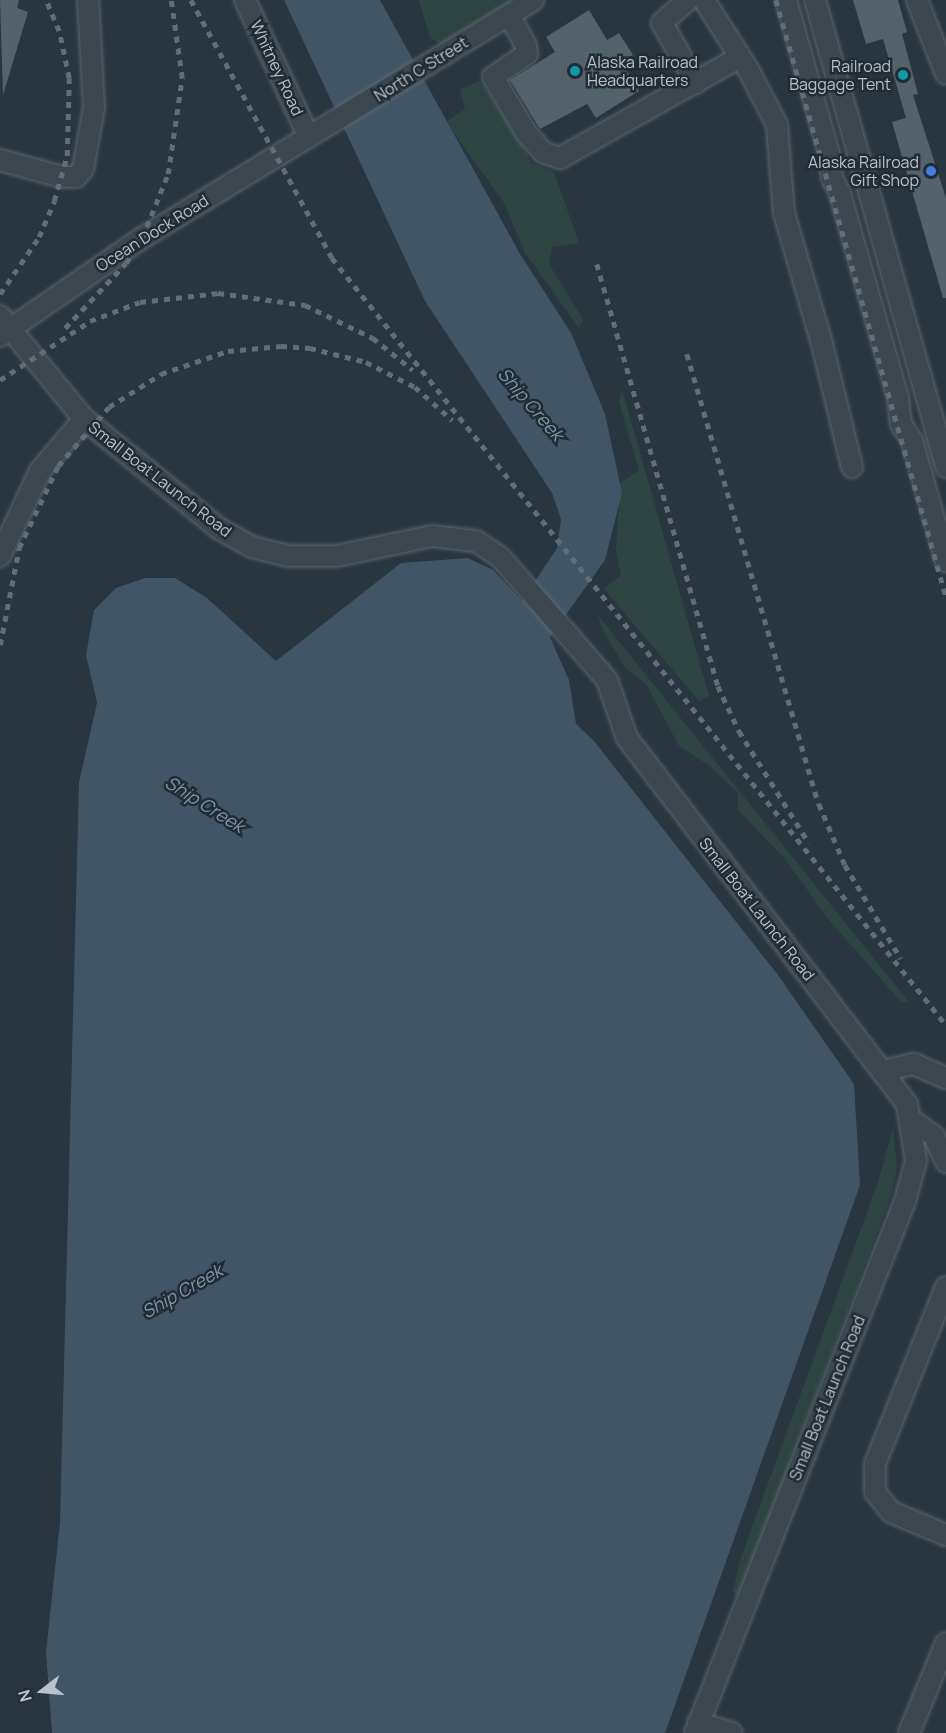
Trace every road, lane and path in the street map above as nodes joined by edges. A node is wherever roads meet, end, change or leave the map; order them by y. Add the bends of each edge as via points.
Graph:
1 (88, 0) edge
2 (245, 0) edge
3 (533, 0) edge
4 (688, 0) edge
5 (704, 0) edge
6 (786, 0) edge
7 (815, 0) edge
8 (917, 0) edge
9 (509, 15) junction
10 (740, 57) junction
11 (946, 74) edge
12 (696, 83) junction
13 (309, 136) junction
14 (0, 160) edge
15 (4, 326) edge
16 (84, 420) junction
17 (852, 467) dead end
18 (946, 467) edge
19 (0, 556) edge
20 (946, 561) edge
21 (883, 1071) junction
22 (946, 1078) edge
23 (909, 1118) junction
24 (946, 1162) edge
25 (946, 1287) edge
26 (946, 1535) edge
27 (946, 1643) edge
28 (696, 1728) edge
29 (732, 1733) edge
30 (909, 1733) edge

1 - 14 street via 94,107 83,169 76,177 62,177
2 - 13 street, Whitney Road
3 - 9 street, North C Street
4 - 12 street via 662,23
5 - 10 street
6 - 20 street via 829,154 832,178 840,194 898,397 901,424 912,441
7 - 18 street
8 - 11 street
9 - 12 street via 527,54 493,77 527,134 544,153 560,158
9 - 13 street, North C Street
10 - 12 street
10 - 17 street via 777,125 784,213
13 - 15 street, Ocean Dock Road
15 - 16 street, Small Boat Launch Road
16 - 19 street via 40,471
16 - 21 street, Small Boat Launch Road via 218,528 252,547 288,556 337,556 432,536 476,541 501,558 607,680 627,738
21 - 22 street via 914,1064
21 - 23 street, Small Boat Launch Road via 907,1104
23 - 24 street via 934,1136
23 - 28 street, Small Boat Launch Road via 916,1161 905,1201
25 - 26 street via 875,1464 875,1491 891,1512
27 - 30 street
28 - 29 street, Small Boat Launch Road

